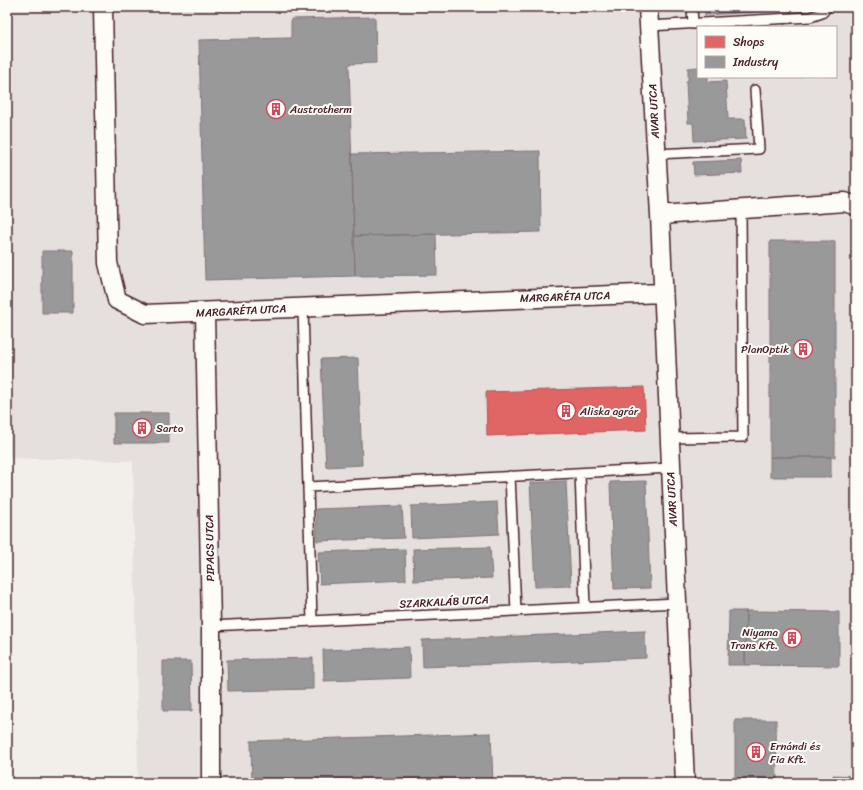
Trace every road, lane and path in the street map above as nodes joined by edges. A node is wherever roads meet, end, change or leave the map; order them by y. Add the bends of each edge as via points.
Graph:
1 (103, 7) edge
2 (648, 7) edge
3 (692, 7) edge
4 (827, 7) edge
5 (693, 24) junction
6 (649, 26) junction
7 (755, 90) dead end
8 (656, 154) junction
9 (856, 206) edge
10 (741, 210) junction
11 (660, 215) junction
12 (662, 293) junction
13 (303, 308) junction
14 (205, 313) junction
15 (669, 438) junction
16 (670, 468) junction
17 (580, 473) junction
18 (510, 476) junction
19 (308, 487) junction
20 (677, 603) junction
21 (585, 607) junction
22 (516, 611) junction
23 (312, 621) junction
24 (211, 626) junction
25 (211, 783) edge
26 (684, 783) edge

1 - 14 street, MARGARÉTA UTCA via 108,263 117,300 145,314
2 - 6 street, AVAR UTCA
3 - 5 lane
4 - 5 lane via 822,13 810,17
5 - 6 lane
6 - 8 street, AVAR UTCA
7 - 8 lane via 759,148
8 - 11 street, AVAR UTCA
9 - 10 street via 845,202
10 - 11 street
10 - 15 lane via 743,437
11 - 12 street, AVAR UTCA
12 - 13 street, MARGARÉTA UTCA
12 - 15 street, AVAR UTCA
13 - 14 street, MARGARÉTA UTCA
13 - 19 lane
14 - 24 street, PIPACS UTCA
15 - 16 street, AVAR UTCA
16 - 17 lane
16 - 20 street, AVAR UTCA
17 - 18 lane
17 - 21 lane
18 - 19 lane
18 - 22 lane
19 - 23 lane
20 - 21 lane, SZARKALÁB UTCA
20 - 26 street, AVAR UTCA
21 - 22 lane, SZARKALÁB UTCA
22 - 23 lane, SZARKALÁB UTCA
23 - 24 lane, SZARKALÁB UTCA
24 - 25 street, PIPACS UTCA

